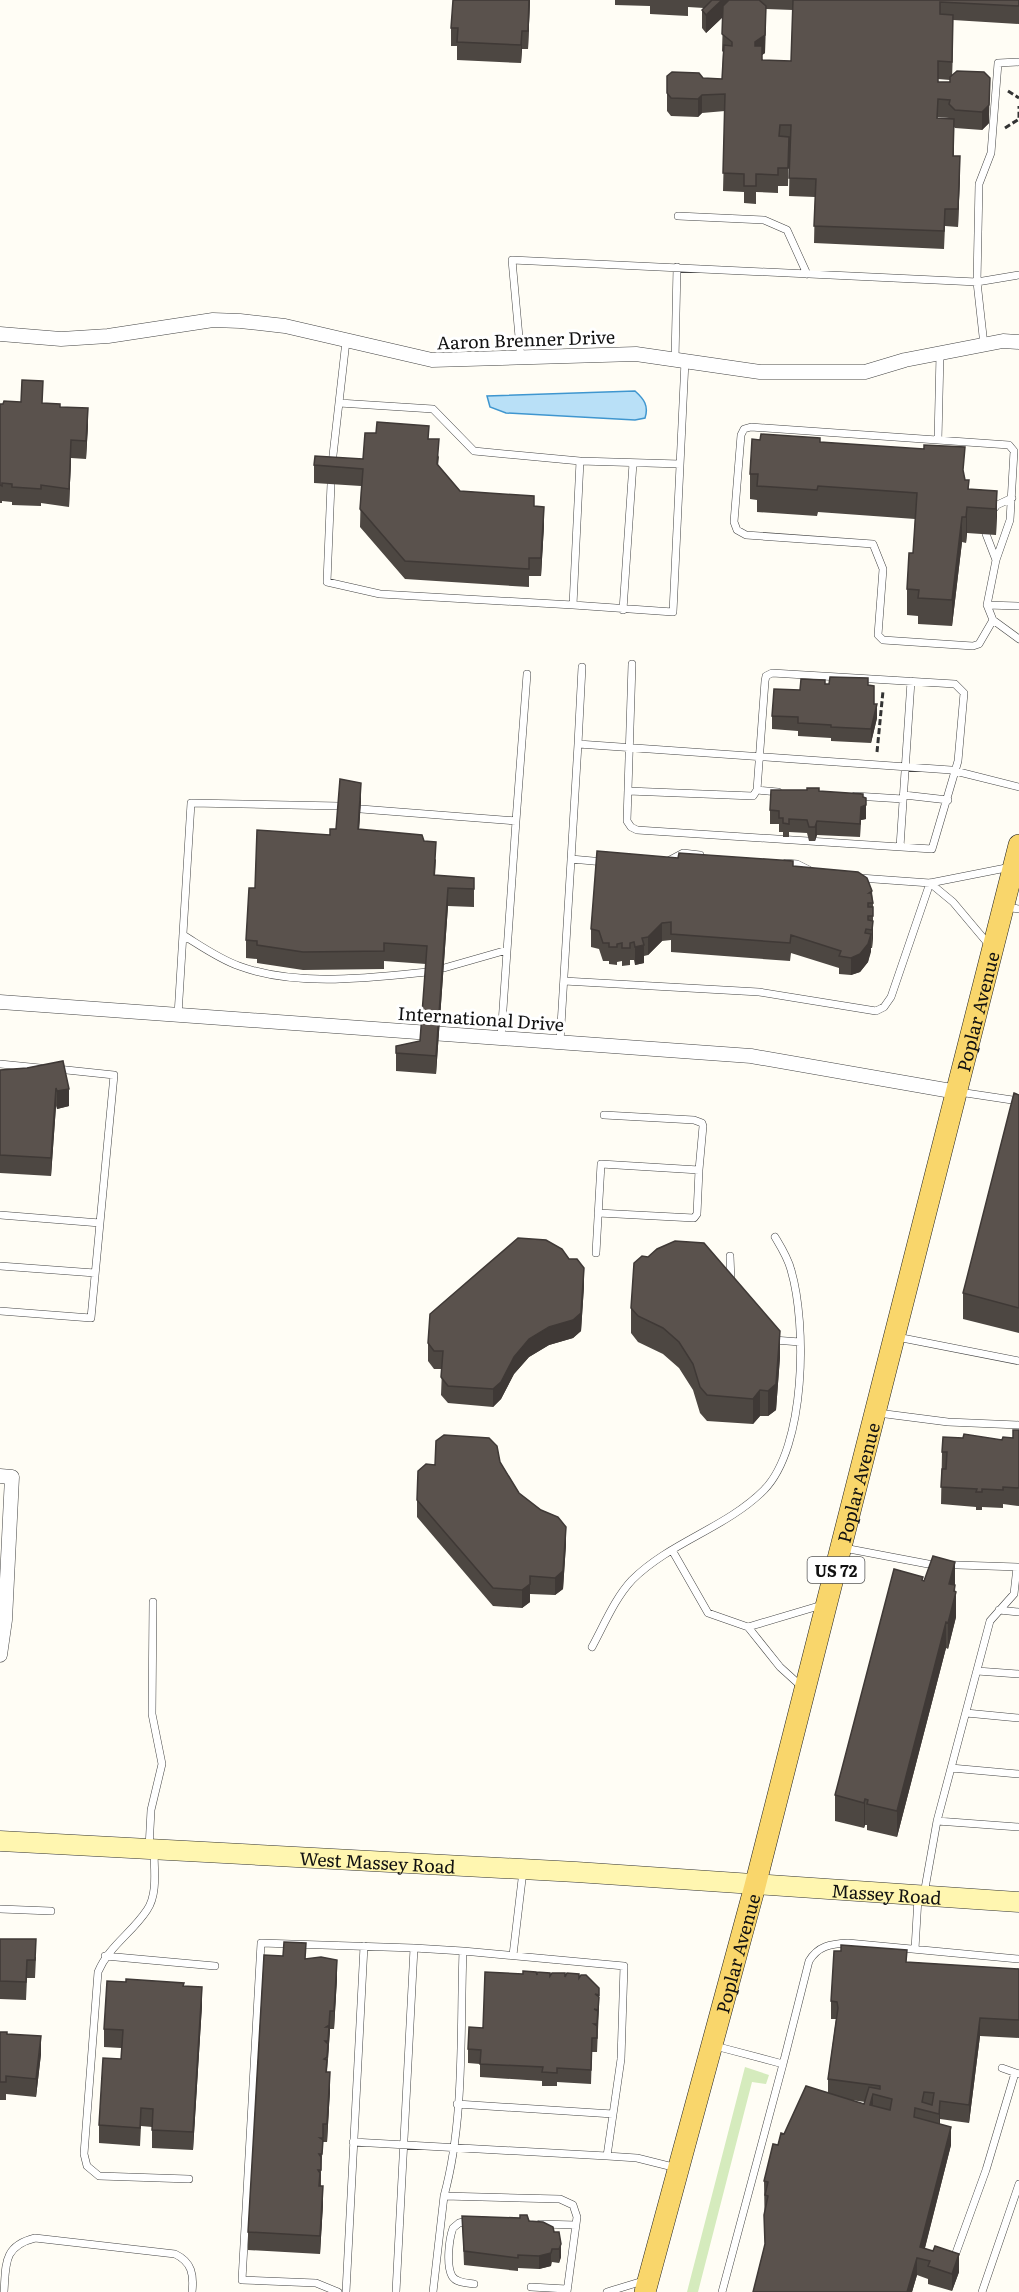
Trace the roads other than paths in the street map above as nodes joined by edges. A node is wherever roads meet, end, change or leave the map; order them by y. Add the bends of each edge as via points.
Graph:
1 (1019, 62) edge
2 (678, 216) dead end
3 (677, 267) junction
4 (807, 274) junction
5 (1019, 275) edge
6 (977, 282) junction
7 (0, 334) edge
8 (346, 341) junction
9 (1019, 342) edge
10 (984, 345) junction
11 (940, 354) junction
12 (521, 359) junction
13 (680, 360) junction
14 (339, 404) junction
15 (938, 440) junction
16 (580, 461) junction
17 (633, 463) junction
18 (680, 464) junction
19 (331, 474) edge
20 (331, 484) edge
21 (1012, 498) junction
22 (988, 516) edge
23 (986, 534) edge
24 (996, 560) junction
25 (573, 605) junction
26 (987, 605) junction
27 (1019, 606) edge
28 (622, 610) junction
29 (993, 620) junction
30 (1019, 639) edge
31 (632, 664) dead end
32 (582, 667) dead end
33 (527, 674) dead end
34 (911, 681) junction
35 (578, 744) junction
36 (631, 748) junction
37 (760, 757) junction
38 (906, 767) junction
39 (956, 771) junction
40 (1019, 787) edge
41 (757, 790) junction
42 (628, 791) junction
43 (791, 792) edge
44 (847, 796) edge
45 (903, 797) junction
46 (948, 800) junction
47 (339, 806) edge
48 (360, 809) edge
49 (516, 821) junction
50 (1019, 845) edge
51 (900, 847) junction
52 (706, 855) edge
53 (571, 859) junction
54 (774, 861) edge
55 (618, 864) edge
56 (661, 865) edge
57 (1014, 867) junction
58 (819, 876) edge
59 (852, 878) edge
60 (930, 883) junction
61 (1011, 908) edge
62 (183, 935) junction
63 (507, 950) junction
64 (993, 950) junction
65 (444, 968) edge
66 (426, 972) edge
67 (564, 981) junction
68 (0, 1002) edge
69 (178, 1015) junction
70 (501, 1038) junction
71 (560, 1042) junction
72 (0, 1064) edge
73 (957, 1092) junction
74 (1019, 1101) edge
75 (604, 1115) dead end
76 (699, 1170) junction
77 (598, 1213) junction
78 (0, 1215) edge
79 (100, 1223) junction
80 (776, 1237) dead end
81 (596, 1253) dead end
82 (730, 1256) dead end
83 (0, 1266) edge
84 (95, 1273) junction
85 (735, 1291) edge
86 (0, 1311) edge
87 (767, 1334) edge
88 (895, 1337) junction
89 (800, 1342) junction
90 (1019, 1361) edge
91 (875, 1413) junction
92 (1019, 1425) edge
93 (6, 1476) edge
94 (841, 1548) junction
95 (672, 1550) junction
96 (1018, 1567) edge
97 (153, 1602) dead end
98 (827, 1604) junction
99 (999, 1610) junction
100 (1019, 1612) edge
101 (748, 1627) junction
102 (592, 1647) dead end
103 (0, 1655) edge
104 (977, 1671) junction
105 (1019, 1674) edge
106 (805, 1690) junction
107 (966, 1713) junction
108 (1019, 1718) edge
109 (951, 1768) junction
110 (1019, 1774) edge
111 (937, 1821) junction
112 (1019, 1827) edge
113 (0, 1841) edge
114 (152, 1848) junction
115 (523, 1869) junction
116 (755, 1886) junction
117 (921, 1896) junction
118 (1019, 1902) edge
119 (0, 1909) edge
120 (51, 1911) dead end
121 (364, 1946) junction
122 (414, 1948) junction
123 (915, 1949) junction
124 (463, 1951) junction
125 (513, 1955) junction
126 (105, 1956) junction
127 (1019, 1959) edge
128 (215, 1966) dead end
129 (710, 2044) junction
130 (783, 2064) junction
131 (1002, 2068) dead end
132 (1017, 2074) edge
133 (457, 2104) junction
134 (613, 2114) junction
135 (353, 2142) junction
136 (403, 2145) junction
137 (452, 2148) junction
138 (608, 2156) junction
139 (677, 2168) junction
140 (189, 2179) dead end
141 (1019, 2184) edge
142 (444, 2196) junction
143 (477, 2220) edge
144 (531, 2223) edge
145 (576, 2225) junction
146 (949, 2274) edge
147 (474, 2284) dead end
148 (647, 2286) edge
149 (531, 2287) dead end
150 (567, 2290) edge
151 (4, 2292) edge
152 (192, 2292) edge
153 (338, 2292) edge
154 (346, 2292) edge
155 (396, 2292) edge
156 (433, 2292) edge
157 (607, 2292) edge
158 (722, 2292) edge
159 (982, 2292) edge

1 - 6 lane via 998,63 991,153 978,184
2 - 4 lane via 764,220 787,230
3 - 4 lane
3 - 12 lane via 512,260
3 - 13 lane
4 - 6 lane
5 - 6 lane
6 - 10 lane
7 - 8 street, Aaron Brenner Drive via 61,339 108,336 213,320 285,326
8 - 12 street, Aaron Brenner Drive via 432,360
8 - 14 lane
9 - 10 street, Aaron Brenner Drive
10 - 11 street, Aaron Brenner Drive
11 - 13 street, Aaron Brenner Drive via 865,372 760,372
11 - 15 lane
12 - 13 street, Aaron Brenner Drive via 636,354
13 - 18 lane
14 - 16 lane via 433,409 474,451
14 - 19 lane
15 - 21 lane via 1009,445 1014,451
15 - 29 lane via 744,429 734,522 737,530 746,535 873,544 883,569 878,635 883,640 973,646 979,644
16 - 17 lane
16 - 25 lane
17 - 18 lane
17 - 28 lane
18 - 28 lane via 673,612
20 - 25 lane via 327,582 380,594
21 - 22 lane via 997,505
21 - 24 lane via 1010,520
23 - 24 lane
24 - 26 lane
25 - 28 lane
26 - 27 lane
26 - 29 lane
29 - 30 lane
31 - 36 lane
32 - 35 lane
33 - 49 lane
34 - 37 lane via 772,672 766,676
34 - 38 lane
34 - 39 lane via 955,684 964,693
35 - 36 lane
35 - 53 lane
36 - 37 lane
36 - 42 lane
37 - 38 lane
37 - 41 lane
38 - 39 lane
38 - 45 lane
39 - 40 lane
39 - 46 lane
41 - 42 lane via 747,798
41 - 43 lane
42 - 51 lane via 627,821 637,830
44 - 45 lane
45 - 46 lane
45 - 51 lane
46 - 51 lane via 934,848
47 - 62 lane via 191,803
48 - 49 lane
49 - 63 lane
50 - 57 main road, Poplar Avenue / US 72
52 - 56 lane via 683,853
53 - 55 lane
53 - 67 lane
54 - 58 lane via 797,864
57 - 60 lane
57 - 61 main road, Poplar Avenue / US 72
59 - 60 lane
60 - 64 lane via 953,902
60 - 67 lane via 891,997 876,1011 759,992
61 - 64 main road, Poplar Avenue / US 72
62 - 66 lane via 240,966 270,973 361,979
62 - 69 lane
63 - 65 lane
63 - 70 lane
64 - 73 main road, Poplar Avenue / US 72
67 - 71 lane
68 - 69 street, International Drive
69 - 70 street, International Drive
70 - 71 street, International Drive
71 - 73 street, International Drive via 751,1056
72 - 79 lane via 114,1075
73 - 74 lane
73 - 88 main road, Poplar Avenue / US 72
75 - 76 lane via 702,1123
76 - 77 lane via 694,1218
76 - 77 lane via 601,1164
77 - 81 lane
78 - 79 lane
79 - 84 lane
80 - 89 lane via 791,1269
82 - 85 lane
83 - 84 lane
84 - 86 lane via 91,1318
87 - 89 lane via 776,1342
88 - 90 lane
88 - 91 main road, Poplar Avenue / US 72
89 - 95 lane via 801,1367 793,1425 784,1458 765,1489
91 - 92 lane
91 - 94 main road, Poplar Avenue / US 72
93 - 103 street via 5,1620
94 - 96 lane via 928,1564
94 - 98 main road, Poplar Avenue / US 72
95 - 101 lane via 708,1613
95 - 102 lane via 632,1580
96 - 99 lane via 1014,1594
97 - 114 lane via 152,1714 162,1764 151,1810
98 - 101 lane
98 - 106 main road, Poplar Avenue / US 72
99 - 100 lane
99 - 104 lane via 990,1621
101 - 106 lane via 780,1667
104 - 105 lane
104 - 107 lane
106 - 116 main road, Poplar Avenue / US 72
107 - 108 lane
107 - 109 lane
109 - 110 lane
109 - 111 lane
111 - 112 lane
111 - 117 lane
113 - 114 street, West Massey Road
114 - 115 street, West Massey Road
114 - 126 lane via 153,1894 147,1910
115 - 116 street, West Massey Road
115 - 125 lane
116 - 117 street, Massey Road
116 - 129 main road, Poplar Avenue / US 72
117 - 118 street, Massey Road
117 - 123 lane
119 - 120 lane
121 - 122 lane
121 - 135 lane
121 - 153 lane via 261,1943 242,2280 316,2283
122 - 124 lane
122 - 136 lane
123 - 127 lane
123 - 130 lane via 848,1943 816,1950 809,1961
124 - 125 lane
124 - 133 lane
125 - 134 lane via 624,1966 621,2059
126 - 128 lane
126 - 140 lane via 98,1972 84,2154 87,2166 99,2176
129 - 130 lane
129 - 139 main road, Poplar Avenue / US 72
130 - 158 lane
131 - 132 lane
132 - 146 lane
133 - 134 lane
133 - 137 lane
134 - 138 lane
135 - 136 lane
135 - 154 lane
136 - 137 lane
136 - 155 lane
137 - 138 lane
137 - 142 lane
138 - 139 lane
139 - 148 main road, Poplar Avenue / US 72
141 - 159 lane
142 - 145 lane via 560,2199 573,2205
142 - 156 lane
143 - 147 lane via 459,2223 450,2236 452,2276
144 - 145 lane
145 - 150 lane
148 - 157 lane
149 - 150 lane
151 - 152 lane via 10,2250 35,2238 175,2254 186,2259 191,2267

